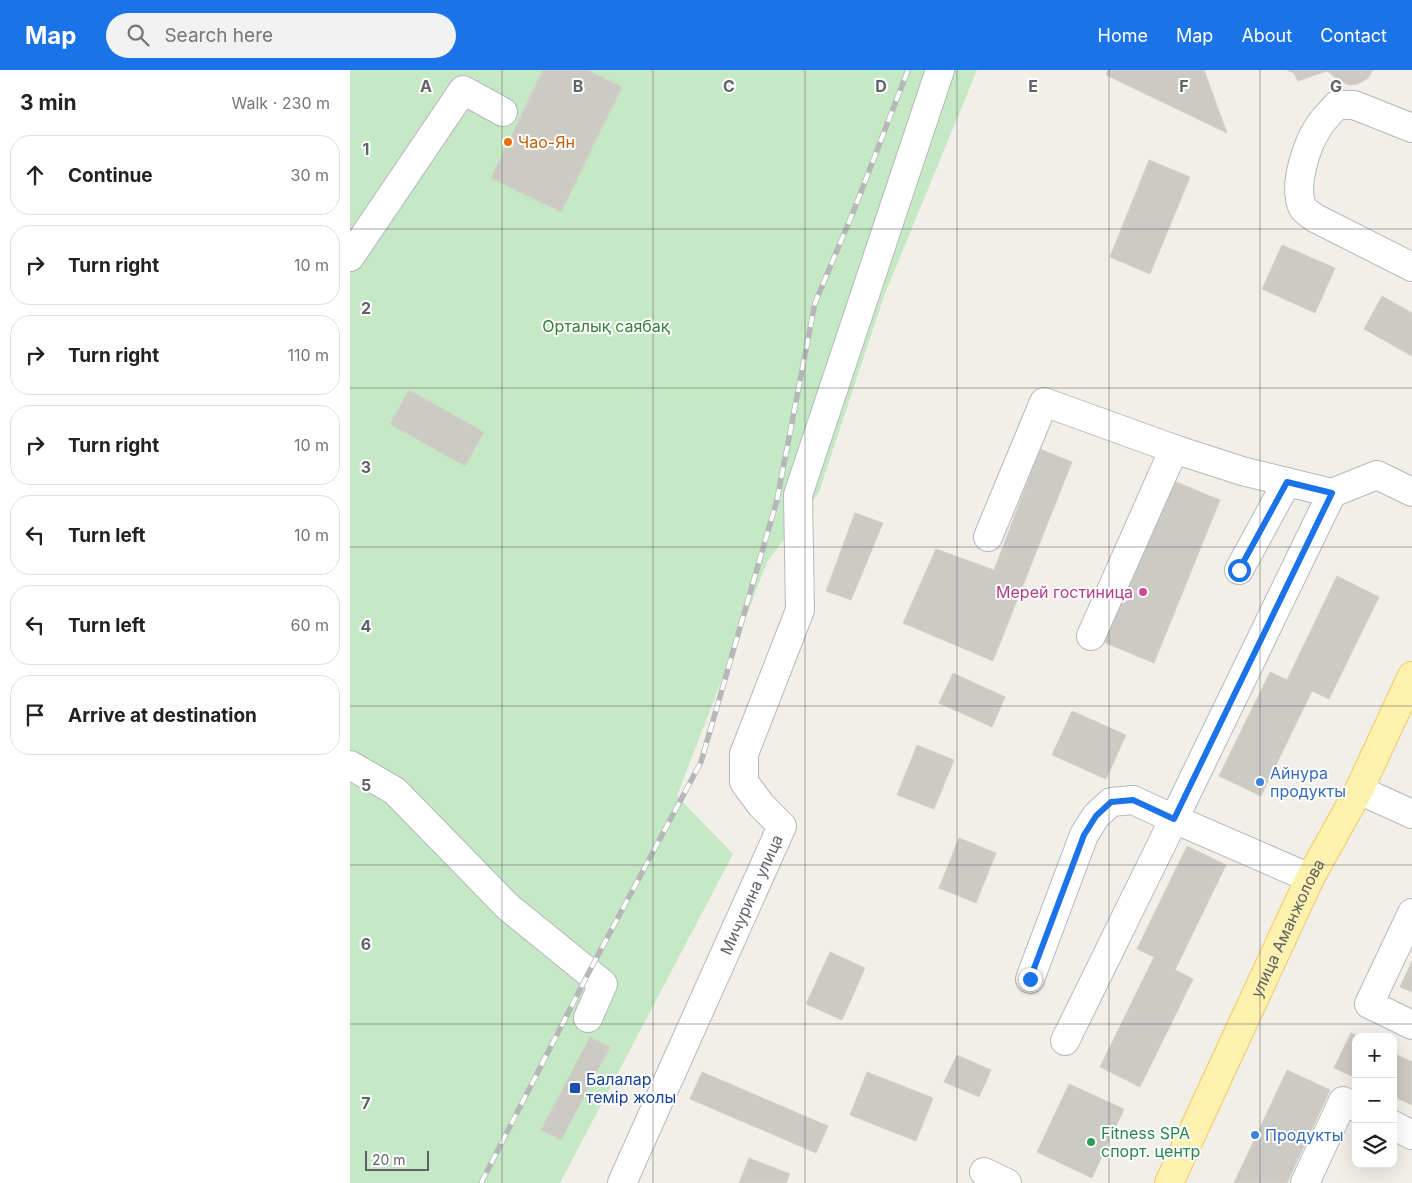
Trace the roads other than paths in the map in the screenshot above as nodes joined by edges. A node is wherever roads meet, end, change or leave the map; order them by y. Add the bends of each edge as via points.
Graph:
1 (940, 70) edge
2 (503, 112) dead end
3 (1412, 128) edge
4 (350, 257) edge
5 (1412, 268) edge
6 (1174, 448) junction
7 (1287, 482) junction
8 (1412, 492) edge
9 (1332, 493) junction
10 (988, 537) dead end
11 (1239, 570) dead end
12 (1091, 636) dead end
13 (1412, 676) edge
14 (350, 765) edge
15 (1358, 790) junction
16 (1412, 814) edge
17 (1174, 819) junction
18 (1310, 878) junction
19 (1412, 913) edge
20 (1030, 979) dead end
21 (588, 1018) dead end
22 (1412, 1025) edge
23 (1065, 1041) dead end
24 (1352, 1105) edge
25 (1397, 1128) edge
26 (1412, 1135) edge
27 (622, 1183) edge
28 (1169, 1183) edge
29 (1306, 1183) edge

1 - 27 street, Мичурина улица via 798,495 800,610 744,754 744,782 760,805 782,826
2 - 4 street via 463,90
3 - 5 street via 1354,105 1337,105 1319,126 1309,148 1299,193 1304,208 1315,218
6 - 7 street
6 - 10 street via 1044,402
6 - 12 street
7 - 9 street
7 - 11 street
8 - 9 street via 1377,475
9 - 17 street
13 - 15 main road, улица Аманжолова
14 - 21 street via 395,791 508,907 603,984
15 - 16 street
15 - 18 main road, улица Аманжолова
17 - 18 street
17 - 20 street via 1133,800 1111,802 1096,816 1084,835
17 - 23 street
18 - 28 main road, улица Аманжолова
19 - 22 street via 1369,1004
24 - 29 street via 1343,1101
25 - 26 street

